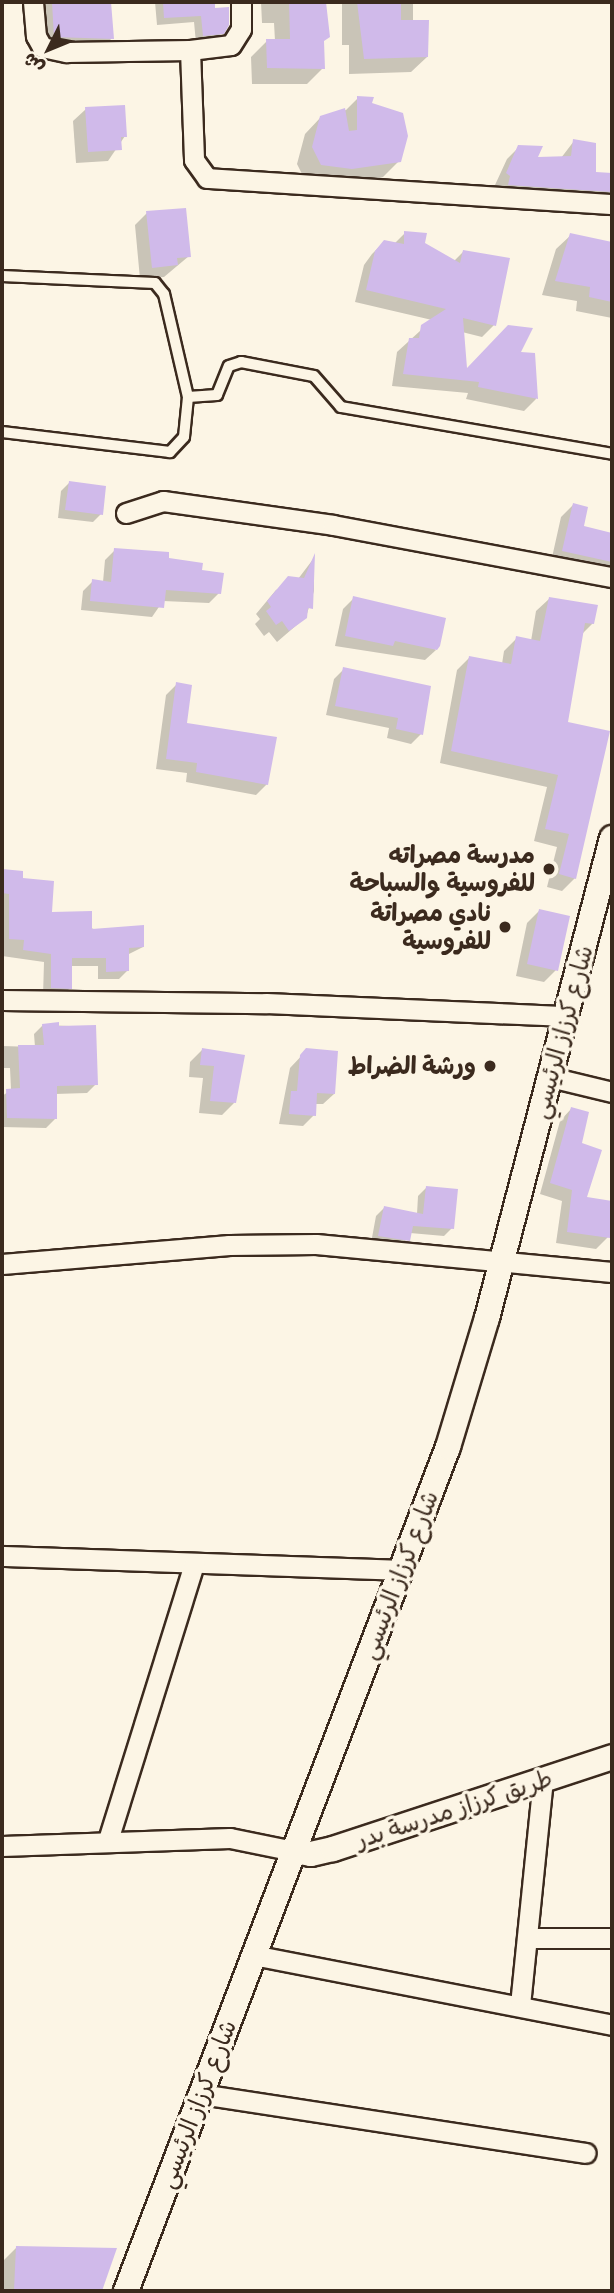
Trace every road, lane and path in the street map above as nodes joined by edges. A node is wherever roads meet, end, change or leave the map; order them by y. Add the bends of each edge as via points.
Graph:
1 (33, 2) edge
2 (240, 2) edge
3 (190, 50) junction
4 (612, 204) edge
5 (2, 276) edge
6 (188, 397) junction
7 (2, 432) edge
8 (612, 454) edge
9 (126, 513) dead end
10 (612, 577) edge
11 (612, 838) edge
12 (2, 1000) edge
13 (567, 1016) junction
14 (550, 1077) junction
15 (612, 1092) edge
16 (502, 1259) junction
17 (2, 1264) edge
18 (612, 1272) edge
19 (2, 1556) edge
20 (194, 1564) junction
21 (402, 1570) junction
22 (612, 1757) edge
23 (543, 1780) junction
24 (108, 1840) junction
25 (2, 1846) edge
26 (294, 1851) junction
27 (527, 1938) junction
28 (612, 1938) edge
29 (253, 1955) junction
30 (520, 2005) junction
31 (612, 2025) edge
32 (201, 2094) junction
33 (586, 2153) dead end
34 (126, 2291) edge

1 - 3 street via 36,36 53,52
2 - 3 street via 238,38 223,47
3 - 4 street via 194,159 207,178
5 - 6 lane via 155,283 164,294
6 - 7 lane via 184,437 170,452
6 - 8 lane via 217,395 229,366 241,362 314,376 325,384 329,399 341,407
9 - 10 street via 163,501 333,525
11 - 13 street, شارع كرزاز الرئيسي
12 - 13 street via 266,1003
13 - 14 street, شارع كرزاز الرئيسي
14 - 15 street
14 - 16 street, شارع كرزاز الرئيسي
16 - 17 street via 316,1244 229,1245
16 - 18 street
16 - 21 street, شارع كرزاز الرئيسي via 448,1447
19 - 20 street
20 - 21 street
20 - 24 street
21 - 26 street, شارع كرزاز الرئيسي
22 - 23 street, طريق كرزاز مدرسة بدر
23 - 26 street, طريق كرزاز مدرسة بدر via 333,1849 311,1854
23 - 27 street
24 - 25 street
24 - 26 street via 230,1838
26 - 29 street, شارع كرزاز الرئيسي
27 - 28 street
27 - 30 street
29 - 30 street
29 - 32 street, شارع كرزاز الرئيسي
30 - 31 street
32 - 33 street
32 - 34 street, شارع كرزاز الرئيسي

